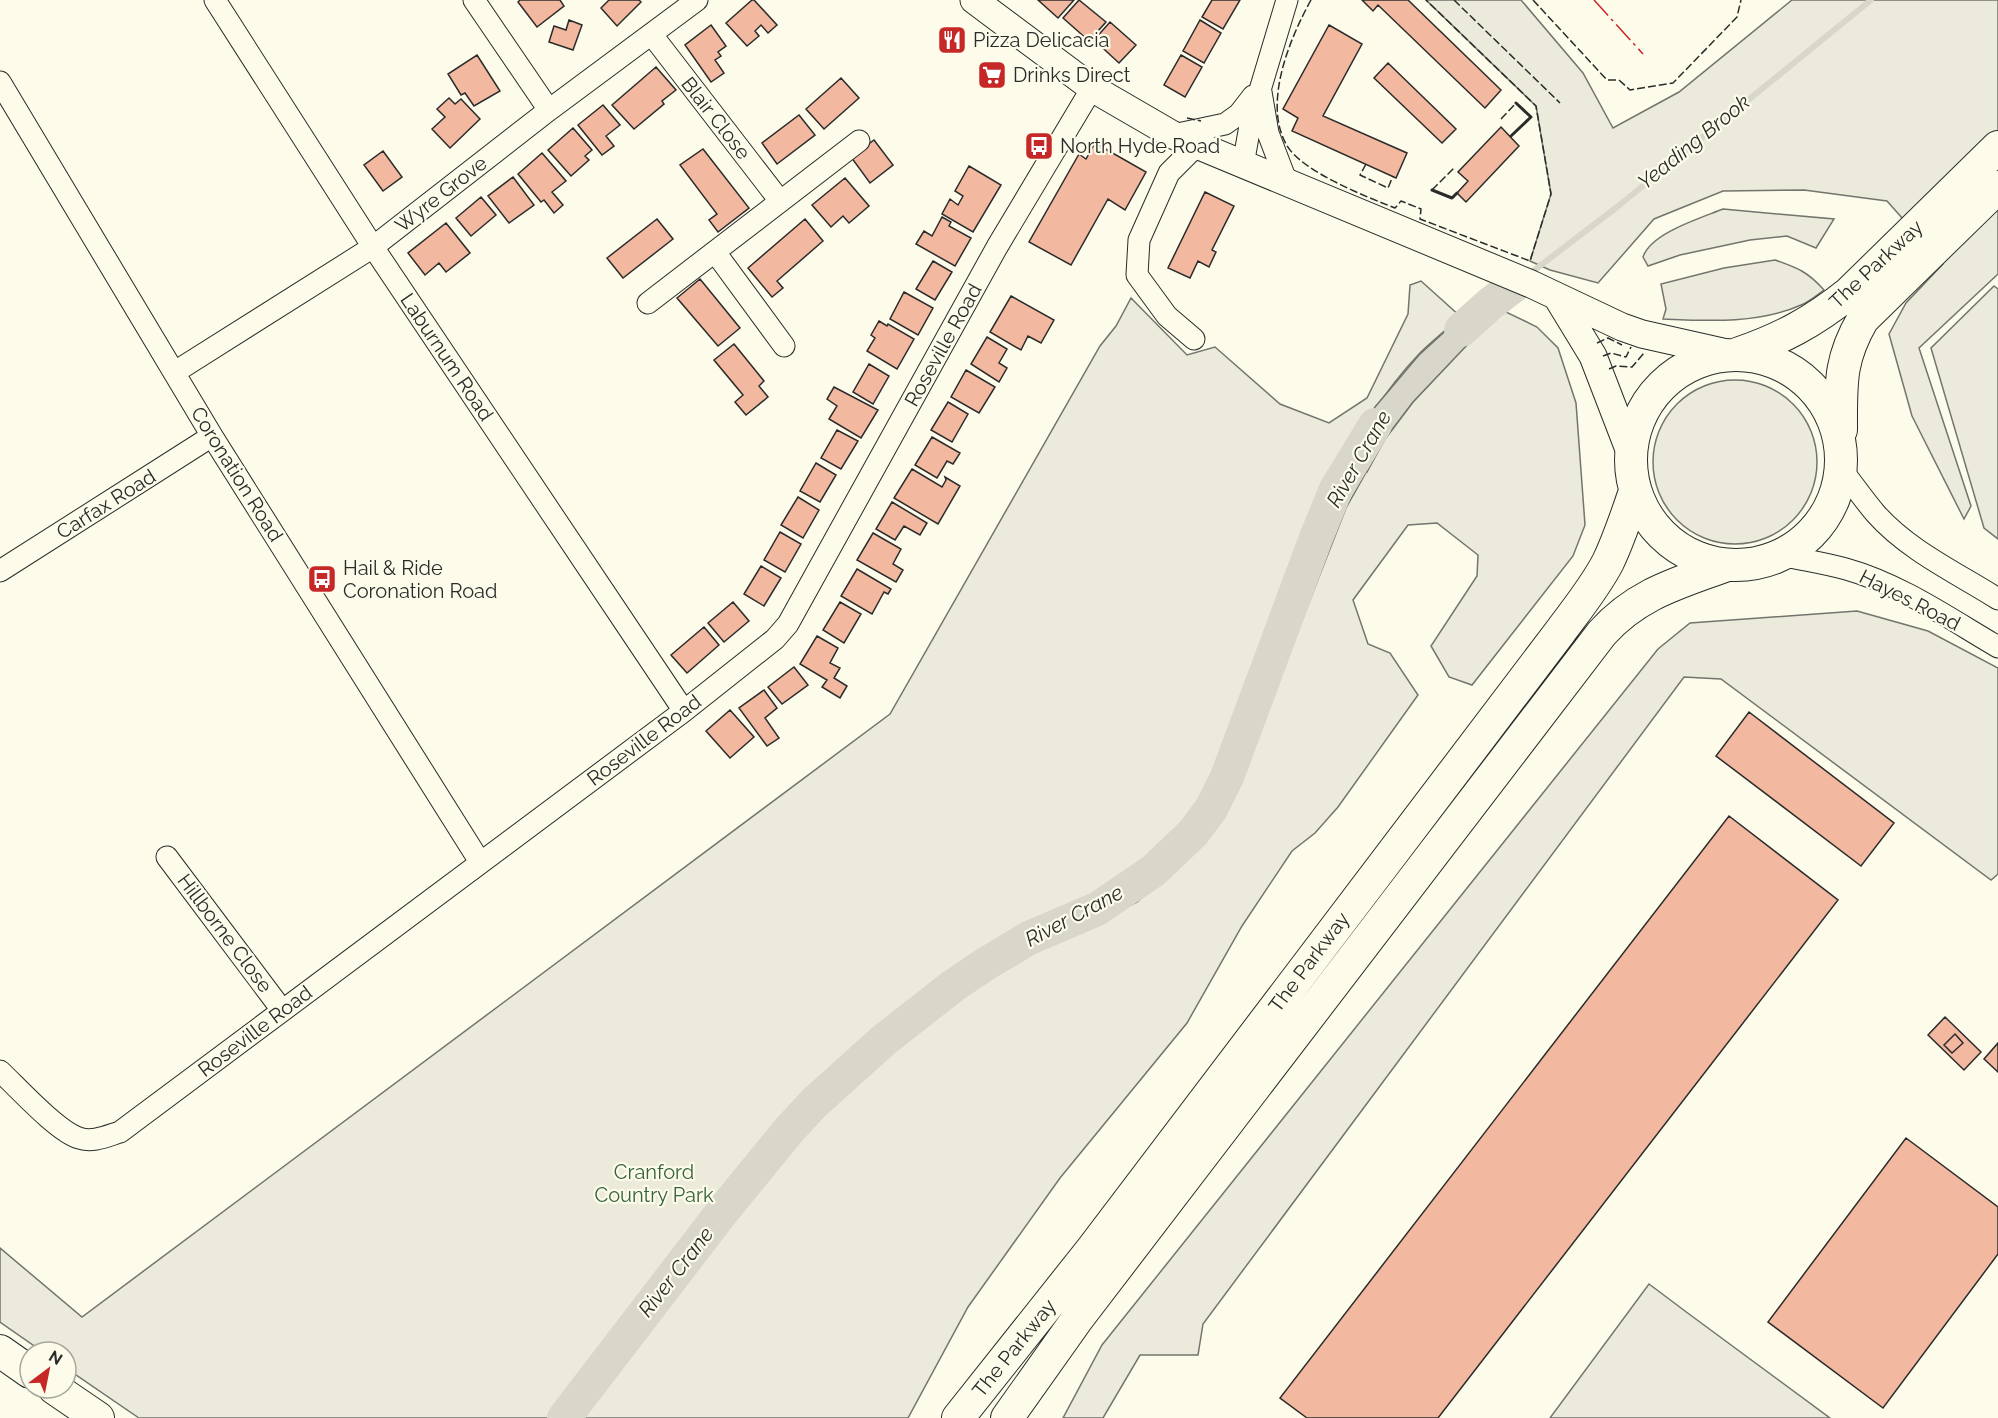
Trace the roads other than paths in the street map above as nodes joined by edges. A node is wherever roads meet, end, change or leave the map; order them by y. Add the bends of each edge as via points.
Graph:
1 (215, 0) edge
2 (474, 0) edge
3 (697, 0) edge
4 (974, 0) edge
5 (1287, 0) edge
6 (652, 35) junction
7 (0, 82) edge
8 (1260, 86) junction
9 (1092, 88) junction
10 (549, 110) junction
11 (1185, 140) junction
12 (859, 141) dead end
13 (1998, 147) edge
14 (1243, 165) junction
15 (1287, 183) junction
16 (1998, 187) edge
17 (780, 201) junction
18 (1936, 227) junction
19 (374, 247) junction
20 (715, 252) junction
21 (1557, 297) junction
22 (648, 303) dead end
23 (1194, 339) dead end
24 (784, 346) dead end
25 (1734, 354) junction
26 (175, 372) junction
27 (212, 436) junction
28 (1841, 438) junction
29 (1630, 452) junction
30 (1842, 470) junction
31 (1635, 492) junction
32 (1782, 555) junction
33 (1728, 565) junction
34 (0, 571) edge
35 (1998, 599) edge
36 (1998, 647) edge
37 (684, 711) junction
38 (167, 857) dead end
39 (480, 862) junction
40 (282, 1010) junction
41 (0, 1071) edge
42 (0, 1351) edge
43 (18, 1364) edge
44 (72, 1400) edge
45 (98, 1418) edge
46 (958, 1418) edge
47 (1006, 1418) edge

1 - 19 street, Laburnum Road
2 - 10 street
3 - 6 street, Wyre Grove
4 - 9 main road
5 - 8 street
6 - 10 street, Wyre Grove
6 - 17 street, Blair Close
7 - 26 street, Coronation Road
8 - 11 street via 1239,114
8 - 14 street
8 - 15 street via 1268,133
9 - 11 main road
9 - 37 street, Roseville Road via 997,247 788,624 775,639
10 - 19 street, Wyre Grove
11 - 14 main road
11 - 23 street via 1139,240 1137,275 1167,316
12 - 17 street
13 - 18 highway, The Parkway
14 - 15 main road
15 - 21 main road
16 - 18 highway, The Parkway
17 - 20 street
18 - 25 highway, The Parkway via 1823,314 1794,332
18 - 28 highway, The Parkway via 1863,318 1851,339 1841,387
19 - 26 street, Wyre Grove
19 - 37 street, Laburnum Road
20 - 22 street
20 - 24 street
21 - 25 main road via 1642,334
21 - 29 main road via 1593,356
25 - 28 highway via 1762,357 1791,369 1815,390 1833,416
25 - 29 highway via 1705,358 1662,384 1635,427
26 - 27 street, Coronation Road
27 - 34 street, Carfax Road
27 - 39 street, Coronation Road
28 - 30 highway
29 - 31 highway
30 - 32 highway via 1836,496 1823,520 1805,540
30 - 35 street via 1876,514 1900,536
31 - 33 highway via 1648,520 1670,543 1697,558
31 - 46 highway, The Parkway via 1607,563 1560,632 1093,1248
32 - 33 highway via 1756,564
32 - 36 street, Hayes Road via 1871,578
33 - 47 highway, The Parkway via 1633,604 1602,633
37 - 39 street, Roseville Road
38 - 40 street, Hillborne Close
39 - 40 street, Roseville Road
40 - 41 street, Roseville Road via 120,1132 101,1139 81,1139 65,1132
42 - 43 highway
44 - 45 highway

